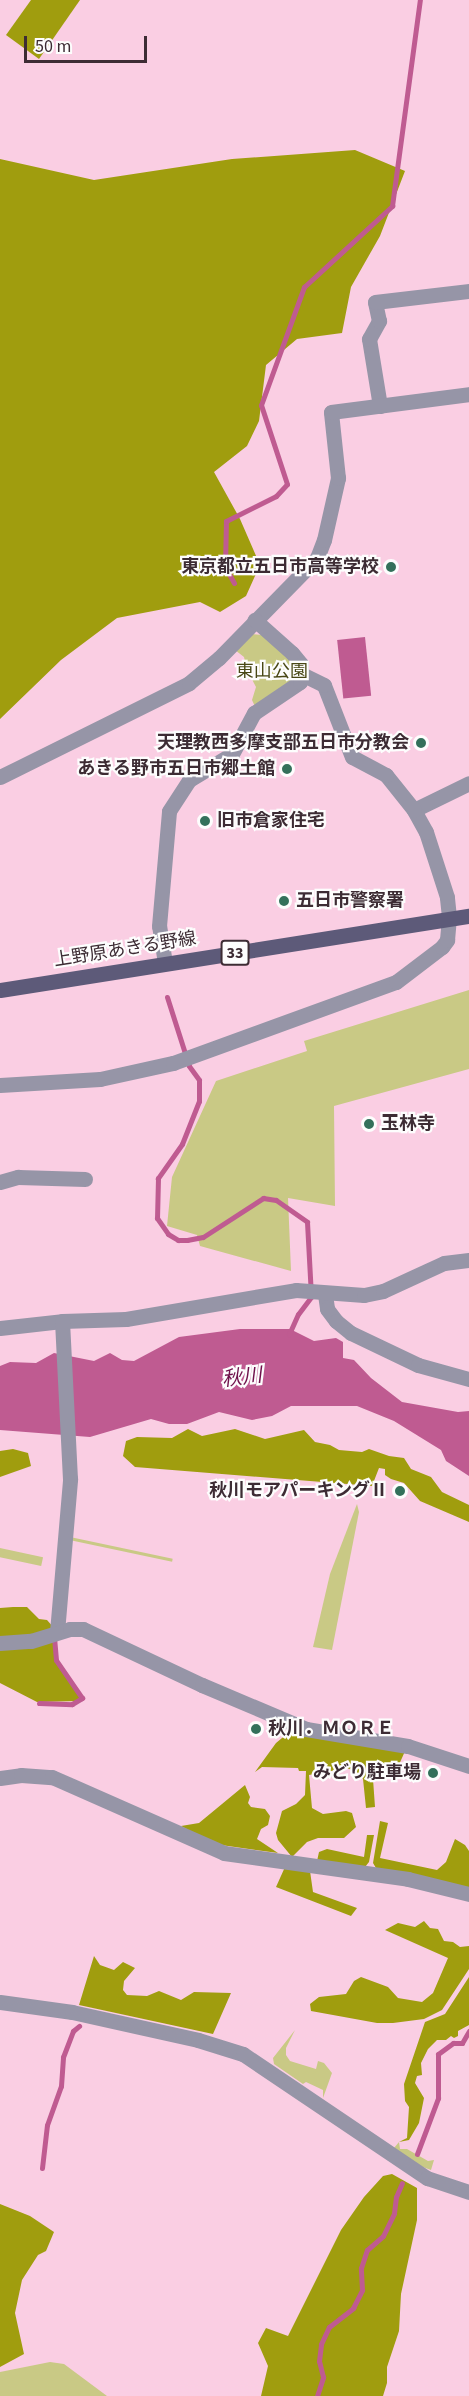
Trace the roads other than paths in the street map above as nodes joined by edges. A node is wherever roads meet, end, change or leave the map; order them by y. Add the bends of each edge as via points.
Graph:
1 (469, 291) edge
2 (469, 394) edge
3 (380, 406) junction
4 (255, 620) junction
5 (301, 674) junction
6 (0, 777) edge
7 (469, 783) edge
8 (414, 810) junction
9 (469, 916) edge
10 (449, 918) junction
11 (165, 963) junction
12 (0, 990) edge
13 (0, 1085) edge
14 (85, 1179) dead end
15 (0, 1182) edge
16 (469, 1260) edge
17 (324, 1293) junction
18 (62, 1326) junction
19 (0, 1328) edge
20 (469, 1379) edge
21 (57, 1632) junction
22 (0, 1643) edge
23 (469, 1766) edge
24 (0, 1779) edge
25 (469, 1894) edge
26 (0, 2002) edge
27 (469, 2192) edge

1 - 3 street via 375,302 379,321 369,339
2 - 3 street
3 - 4 street via 331,412 338,478 324,540 317,558
4 - 5 street via 292,653 301,664
4 - 6 street via 206,671 189,683
5 - 8 street via 324,685 352,757 386,775
5 - 11 street via 300,682 292,689 254,712 232,754 189,780 169,811 159,926
7 - 8 street
8 - 10 street via 447,897
9 - 10 main road, 上野原あきる野線 / 33
10 - 11 main road, 上野原あきる野線 / 33
10 - 13 street via 447,940 442,947 396,981 175,1062 100,1079
11 - 12 main road, 上野原あきる野線 / 33
14 - 15 street via 18,1177
16 - 17 street via 444,1263 383,1291 364,1295
17 - 18 street via 304,1290
17 - 20 street via 327,1309 351,1333 418,1365
18 - 19 street
18 - 21 street via 69,1511
21 - 22 street via 31,1641
21 - 23 street via 83,1629 306,1729 408,1746
24 - 25 street via 21,1775 52,1777 224,1853 398,1878
26 - 27 street via 72,2012 243,2054 421,2175

